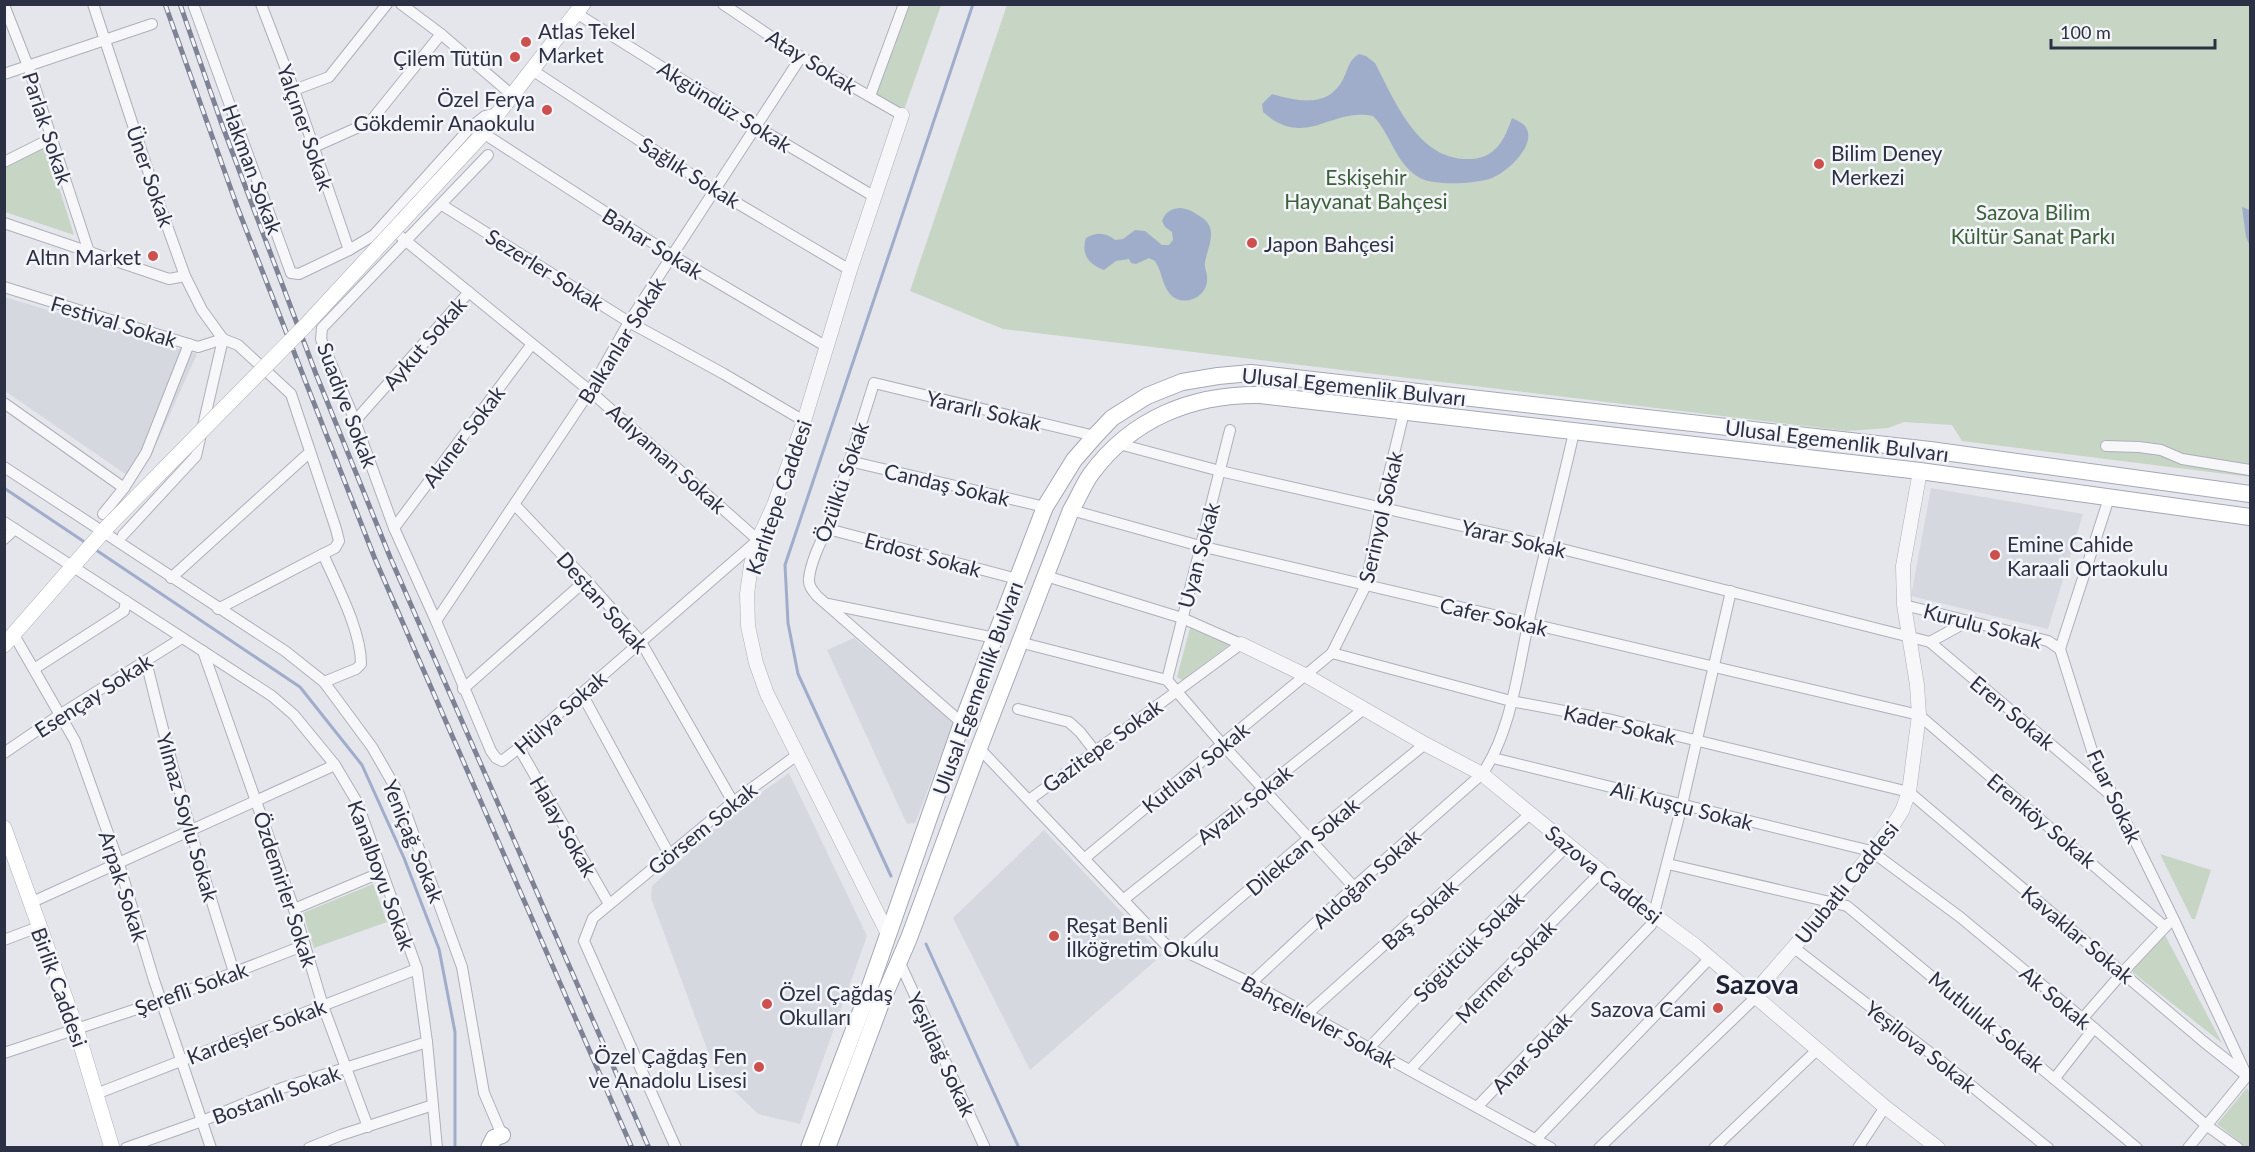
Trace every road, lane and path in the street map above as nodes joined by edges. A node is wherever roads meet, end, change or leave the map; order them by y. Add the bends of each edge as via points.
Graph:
1 (93, 4) edge
2 (193, 4) edge
3 (261, 4) edge
4 (387, 4) edge
5 (401, 4) edge
6 (723, 4) edge
7 (904, 4) edge
8 (4, 5) edge
9 (580, 9) edge
10 (152, 24) dead end
11 (441, 34) junction
12 (106, 40) junction
13 (801, 57) junction
14 (28, 66) junction
15 (532, 70) junction
16 (4, 74) edge
17 (294, 90) junction
18 (512, 95) junction
19 (870, 96) junction
20 (500, 112) junction
21 (902, 115) joint
22 (757, 127) junction
23 (481, 135) junction
24 (52, 138) junction
25 (314, 147) junction
26 (488, 155) dead end
27 (4, 162) edge
28 (715, 190) junction
29 (875, 197) junction
30 (442, 205) junction
31 (4, 223) edge
32 (386, 223) junction
33 (406, 241) junction
34 (349, 250) junction
35 (89, 252) junction
36 (673, 256) junction
37 (850, 270) junction
38 (185, 276) junction
39 (4, 287) edge
40 (469, 292) junction
41 (629, 322) junction
42 (223, 339) junction
43 (189, 344) junction
44 (532, 344) junction
45 (826, 347) junction
46 (874, 383) joint
47 (590, 391) junction
48 (4, 403) edge
49 (1404, 412) junction
50 (356, 421) junction
51 (804, 421) junction
52 (1230, 430) dead end
53 (1574, 432) junction
54 (1095, 436) junction
55 (1119, 444) junction
56 (2106, 446) dead end
57 (310, 452) junction
58 (849, 461) junction
59 (4, 467) edge
60 (2250, 470) edge
61 (1220, 471) junction
62 (1920, 471) junction
63 (124, 488) junction
64 (2250, 494) edge
65 (2109, 498) junction
66 (515, 505) junction
67 (1045, 507) junction
68 (1381, 507) junction
69 (1071, 510) junction
70 (2250, 517) edge
71 (4, 522) edge
72 (103, 527) junction
73 (394, 528) junction
74 (15, 529) junction
75 (828, 530) junction
76 (123, 536) dead end
77 (4, 539) edge
78 (758, 540) junction
79 (1546, 545) junction
80 (1200, 546) junction
81 (323, 554) junction
82 (76, 563) junction
83 (1046, 576) junction
84 (171, 578) junction
85 (1017, 579) junction
86 (586, 580) junction
87 (1366, 585) junction
88 (1731, 591) junction
89 (126, 601) junction
90 (827, 604) junction
91 (1904, 605) junction
92 (218, 609) junction
93 (1182, 618) junction
94 (1970, 620) junction
95 (436, 621) junction
96 (1528, 624) junction
97 (1909, 635) junction
98 (182, 638) junction
99 (995, 638) junction
100 (9, 640) edge
101 (641, 642) junction
102 (1020, 642) junction
103 (1930, 642) junction
104 (1242, 644) junction
105 (2060, 649) junction
106 (203, 651) junction
107 (1332, 653) junction
108 (146, 661) junction
109 (1713, 667) junction
110 (34, 669) junction
111 (1307, 676) junction
112 (1167, 680) junction
113 (324, 682) junction
114 (464, 689) junction
115 (1176, 691) junction
116 (582, 694) junction
117 (1511, 701) junction
118 (1365, 708) junction
119 (1018, 710) dead end
120 (61, 714) junction
121 (1919, 715) junction
122 (962, 723) junction
123 (1695, 741) junction
124 (1222, 744) junction
125 (1425, 744) junction
126 (519, 748) junction
127 (979, 748) junction
128 (1094, 750) junction
129 (4, 753) edge
130 (797, 755) junction
131 (1493, 758) junction
132 (335, 765) junction
133 (1482, 774) junction
134 (1264, 789) junction
135 (1909, 792) junction
136 (2114, 797) junction
137 (1029, 800) junction
138 (257, 802) junction
139 (733, 802) junction
140 (1682, 805) junction
141 (1530, 814) junction
142 (4, 828) edge
143 (191, 829) junction
144 (1310, 838) junction
145 (1569, 844) junction
146 (1871, 850) junction
147 (669, 854) junction
148 (1085, 858) junction
149 (10, 862) edge
150 (119, 864) junction
151 (1668, 864) junction
152 (382, 872) junction
153 (1601, 872) junction
154 (1354, 887) junction
155 (1123, 900) junction
156 (30, 903) junction
157 (1832, 903) junction
158 (609, 904) junction
159 (294, 909) junction
160 (1654, 915) junction
161 (2174, 920) junction
162 (38, 927) junction
163 (2165, 927) junction
164 (888, 934) junction
165 (4, 940) edge
166 (305, 945) junction
167 (1793, 947) junction
168 (1180, 948) junction
169 (1710, 958) junction
170 (899, 961) junction
171 (417, 969) junction
172 (234, 972) junction
173 (2122, 972) junction
174 (1251, 983) junction
175 (1755, 998) junction
176 (161, 1001) junction
177 (323, 1006) junction
178 (1307, 1014) junction
179 (2083, 1018) junction
180 (76, 1028) junction
181 (2094, 1028) junction
182 (428, 1042) junction
183 (1369, 1048) junction
184 (1818, 1049) junction
185 (4, 1053) edge
186 (181, 1060) junction
187 (347, 1068) junction
188 (1410, 1070) junction
189 (2055, 1078) junction
190 (2249, 1079) edge
191 (96, 1094) junction
192 (433, 1105) junction
193 (1477, 1107) junction
194 (1885, 1107) junction
195 (202, 1121) junction
196 (2205, 1125) junction
197 (368, 1127) junction
198 (1536, 1139) junction
199 (504, 1141) edge
200 (1859, 1147) edge
201 (112, 1148) edge
202 (126, 1148) edge
203 (211, 1148) edge
204 (309, 1148) edge
205 (437, 1148) edge
206 (489, 1148) edge
207 (676, 1148) edge
208 (809, 1148) edge
209 (827, 1148) edge
210 (985, 1148) edge
211 (1551, 1148) edge
212 (1599, 1148) edge
213 (1714, 1148) edge
214 (1938, 1148) edge
215 (2048, 1148) edge
216 (2137, 1148) edge
217 (2188, 1148) edge
218 (2238, 1148) edge

1 - 12 street, Üner Sokak
2 - 34 street, Hakman Sokak via 291,273 299,274
3 - 17 street, Yalçıner Sokak
4 - 17 street via 329,77
5 - 11 street
6 - 13 street, Atay Sokak
7 - 19 street
8 - 14 street, Parlak Sokak
9 - 15 main road
9 - 22 street, Akgündüz Sokak
10 - 12 street
11 - 18 street
11 - 25 street via 370,122
12 - 14 street
12 - 38 street, Üner Sokak
13 - 19 street, Atay Sokak
13 - 22 street, Balkanlar Sokak
14 - 16 street
14 - 24 street, Parlak Sokak
15 - 18 main road
15 - 28 street, Sağlık Sokak
17 - 25 street, Yalçıner Sokak
18 - 20 main road
19 - 21 street, Atay Sokak
20 - 23 main road
20 - 32 street via 485,116 470,128
21 - 29 street, Karlıtepe Caddesi
22 - 28 street, Balkanlar Sokak
22 - 29 street, Akgündüz Sokak
23 - 36 street, Bahar Sokak
23 - 72 main road, bridge via 306,325
24 - 27 street
24 - 35 street, Parlak Sokak
25 - 34 street, Yalçıner Sokak
26 - 30 street
28 - 36 street, Balkanlar Sokak
28 - 37 street, Sağlık Sokak
29 - 37 street, Karlıtepe Caddesi
30 - 33 street
30 - 41 street, Sezerler Sokak
31 - 35 street
32 - 33 street, Adıyaman Sokak
32 - 34 street
33 - 40 street, Adıyaman Sokak
33 - 50 street, Suadiye Sokak via 322,328 321,339
35 - 38 street via 170,279
36 - 41 street, Balkanlar Sokak
36 - 45 street, Bahar Sokak
37 - 45 street, Karlıtepe Caddesi
38 - 42 street, Üner Sokak via 202,310
39 - 43 street, Festival Sokak
40 - 44 street, Adıyaman Sokak
40 - 50 street, Aykut Sokak
41 - 47 street, Balkanlar Sokak
41 - 51 street, Sezerler Sokak
42 - 43 street, Festival Sokak via 198,347
42 - 57 street via 238,345 291,394
42 - 76 street via 196,456
43 - 63 street via 146,453
44 - 47 street, Adıyaman Sokak
44 - 73 street, Akıner Sokak
45 - 51 street, Karlıtepe Caddesi
46 - 54 street, Yararlı Sokak
46 - 58 street, Özülkü Sokak
47 - 66 street, Balkanlar Sokak
47 - 78 street, Adıyaman Sokak
48 - 63 street
49 - 53 main road, Ulusal Egemenlik Bulvarı
49 - 55 main road, Ulusal Egemenlik Bulvarı via 1232,394 1170,411
49 - 68 street, Serinyol Sokak
50 - 73 street, Suadiye Sokak
51 - 78 street, Karlıtepe Caddesi
52 - 61 street, Uyan Sokak
53 - 62 main road, Ulusal Egemenlik Bulvarı
53 - 79 street, Aldoğan Sokak
54 - 64 main road, Ulusal Egemenlik Bulvarı via 1112,418 1147,396 1182,382 1251,373 1930,450
54 - 67 main road, Ulusal Egemenlik Bulvarı via 1074,460
55 - 61 street, Yarar Sokak
55 - 69 main road, Ulusal Egemenlik Bulvarı via 1091,474
56 - 60 street via 2161,450 2182,459
57 - 81 street via 339,541
57 - 84 street
58 - 67 street, Candaş Sokak
58 - 75 street, Özülkü Sokak
59 - 72 street, Yeniçağ Sokak
61 - 68 street, Yarar Sokak
61 - 80 street, Uyan Sokak
62 - 65 main road, Ulusal Egemenlik Bulvarı
62 - 91 street, Ulubatlı Caddesi via 1903,566
63 - 72 street
65 - 70 main road, Ulusal Egemenlik Bulvarı
65 - 105 street
66 - 86 street, Destan Sokak
66 - 95 street, Balkanlar Sokak
67 - 85 main road, Ulusal Egemenlik Bulvarı
68 - 79 street, Yarar Sokak
68 - 87 street, Serinyol Sokak
69 - 80 street, Cafer Sokak
69 - 83 main road, Ulusal Egemenlik Bulvarı
71 - 74 street, Kanalboyu Sokak
72 - 82 main road
72 - 84 street, Yeniçağ Sokak
73 - 95 street, Hülya Sokak
74 - 77 street
74 - 82 street, Kanalboyu Sokak
75 - 85 street, Erdost Sokak
75 - 90 street, Özülkü Sokak via 821,539 808,580 811,590
78 - 101 street, Hülya Sokak
78 - 130 street, Karlıtepe Caddesi via 747,594 748,626 767,694
79 - 88 street, Yarar Sokak
79 - 96 street, Aldoğan Sokak
80 - 87 street, Cafer Sokak
80 - 93 street, Uyan Sokak
81 - 92 street
81 - 113 street via 353,625 361,655 361,664 356,669
82 - 89 street, Kanalboyu Sokak
82 - 100 main road
83 - 93 street
83 - 102 main road, Ulusal Egemenlik Bulvarı
84 - 92 street, Yeniçağ Sokak
85 - 99 main road, Ulusal Egemenlik Bulvarı
86 - 101 street, Destan Sokak
86 - 114 street
87 - 96 street, Cafer Sokak
87 - 107 street, Serinyol Sokak
88 - 97 street, Yarar Sokak
88 - 109 street, Anar Sokak
89 - 98 street, Kanalboyu Sokak
89 - 110 street via 124,611
90 - 99 street
90 - 122 street
91 - 94 street, Kurulu Sokak
91 - 97 street, Ulubatlı Caddesi
92 - 113 street, Yeniçağ Sokak via 285,651
93 - 104 street
93 - 112 street, Uyan Sokak
94 - 103 street
94 - 105 street, Kurulu Sokak via 2048,641
95 - 114 street, Hülya Sokak
96 - 109 street, Cafer Sokak
96 - 117 street, Aldoğan Sokak
97 - 103 street, Eren Sokak
97 - 121 street, Ulubatlı Caddesi
98 - 106 street, Kanalboyu Sokak
98 - 108 street, Esençay Sokak
99 - 122 main road, Ulusal Egemenlik Bulvarı
100 - 110 street, Arpak Sokak
101 - 116 street, Hülya Sokak
101 - 139 street, Destan Sokak
102 - 112 street
102 - 127 main road, Ulusal Egemenlik Bulvarı
103 - 136 street, Eren Sokak
104 - 111 street, Sazova Caddesi
104 - 115 street, Gazitepe Sokak
105 - 136 street, Fuar Sokak via 2094,757
106 - 132 street, Kanalboyu Sokak via 279,702
106 - 138 street, Özdemirler Sokak
107 - 111 street, Serinyol Sokak
107 - 117 street, Kader Sokak
108 - 120 street, Esençay Sokak
108 - 143 street, Yılmaz Soylu Sokak
109 - 121 street, Cafer Sokak
109 - 123 street, Anar Sokak
110 - 120 street, Arpak Sokak
111 - 118 street, Sazova Caddesi
111 - 124 street, Kutluay Sokak
112 - 115 street
113 - 199 street, Yeniçağ Sokak via 372,747 399,794 462,967 484,1093
114 - 126 street, Hülya Sokak via 496,758 502,760
115 - 124 street
115 - 128 street, Gazitepe Sokak
116 - 126 street, Hülya Sokak
116 - 147 street
117 - 123 street, Kader Sokak
117 - 131 street, Aldoğan Sokak
118 - 125 street, Sazova Caddesi
118 - 134 street, Ayazlı Sokak
119 - 128 street via 1069,723
120 - 129 street, Esençay Sokak
120 - 150 street, Arpak Sokak via 75,741
121 - 135 street, Ulubatlı Caddesi
121 - 163 street, Erenköy Sokak
122 - 127 main road
122 - 164 main road, Ulusal Egemenlik Bulvarı
123 - 135 street, Kader Sokak
123 - 140 street, Anar Sokak
124 - 134 street
124 - 148 street, Kutluay Sokak
125 - 133 street, Sazova Caddesi
125 - 144 street, Dilekcan Sokak
126 - 158 street, Halay Sokak
127 - 137 street, Bahçelievler Sokak
127 - 170 main road, Ulusal Egemenlik Bulvarı
128 - 137 street, Gazitepe Sokak
130 - 139 street, Görsem Sokak
130 - 164 street, Karlıtepe Caddesi
131 - 133 street, Aldoğan Sokak
131 - 140 street, Ali Kuşçu Sokak
132 - 138 street
132 - 152 street, Kanalboyu Sokak via 357,802
133 - 141 street, Sazova Caddesi
133 - 154 street, Aldoğan Sokak
134 - 144 street
134 - 155 street, Ayazlı Sokak
135 - 146 street, Ulubatlı Caddesi via 1893,825
135 - 173 street, Kavaklar Sokak
136 - 161 street, Fuar Sokak
137 - 148 street, Bahçelievler Sokak
138 - 143 street
138 - 159 street, Özdemirler Sokak
139 - 147 street, Görsem Sokak
140 - 146 street, Ali Kuşçu Sokak
140 - 151 street, Anar Sokak
141 - 145 street, Sazova Caddesi
141 - 178 street, Baş Sokak
142 - 149 main road, Birlik Caddesi
143 - 150 street
143 - 172 street, Yılmaz Soylu Sokak
144 - 154 street
144 - 168 street, Dilekcan Sokak
145 - 153 street, Sazova Caddesi
145 - 183 street, Sögütcük Sokak
146 - 157 street, Ulubatlı Caddesi
146 - 179 street, Ak Sokak
147 - 158 street, Görsem Sokak
148 - 155 street, Bahçelievler Sokak
149 - 156 main road, Birlik Caddesi
150 - 156 street
150 - 176 street, Arpak Sokak
151 - 157 street, Mutluluk Sokak
151 - 160 street, Anar Sokak
152 - 159 street
152 - 171 street, Kanalboyu Sokak
153 - 160 street, Sazova Caddesi
153 - 188 street, Mermer Sokak
154 - 174 street, Aldoğan Sokak
155 - 168 street, Bahçelievler Sokak via 1166,945
156 - 162 main road, Birlik Caddesi
157 - 167 street, Ulubatlı Caddesi
157 - 189 street, Mutluluk Sokak via 1847,906
158 - 207 street, Görsem Sokak via 593,918 584,941
159 - 166 street, Özdemirler Sokak
160 - 169 street, Sazova Caddesi
160 - 193 street, Anar Sokak via 1651,925
161 - 163 street
161 - 190 street, Fuar Sokak
162 - 165 street
162 - 180 main road, Birlik Caddesi
163 - 173 street
164 - 208 main road, Ulusal Egemenlik Bulvarı
166 - 172 street, Şerefli Sokak
166 - 177 street, Özdemirler Sokak
167 - 175 street, Ulubatlı Caddesi
167 - 215 street, Yeşilova Sokak
168 - 174 street, Bahçelievler Sokak
169 - 175 street, Sazova Caddesi
169 - 198 street
170 - 209 main road, Ulusal Egemenlik Bulvarı
170 - 210 street, Yeşildağ Sokak
171 - 177 street, Kardeşler Sokak
171 - 182 street, Kanalboyu Sokak
172 - 176 street, Şerefli Sokak
173 - 179 street
173 - 190 street, Kavaklar Sokak
174 - 178 street, Bahçelievler Sokak
175 - 184 street, Sazova Caddesi
175 - 212 street
176 - 180 street, Şerefli Sokak
176 - 186 street, Arpak Sokak
177 - 186 street, Kardeşler Sokak
177 - 187 street, Özdemirler Sokak
178 - 183 street, Bahçelievler Sokak
179 - 181 street, Ak Sokak
180 - 185 street, Şerefli Sokak
180 - 191 main road, Birlik Caddesi
181 - 189 street
181 - 196 street, Ak Sokak
182 - 187 street, Bostanlı Sokak
182 - 192 street, Kanalboyu Sokak
183 - 188 street, Bahçelievler Sokak
184 - 194 street, Sazova Caddesi
184 - 213 street
186 - 191 street, Kardeşler Sokak
186 - 195 street, Arpak Sokak
187 - 195 street, Bostanlı Sokak via 282,1088
187 - 197 street, Özdemirler Sokak
188 - 193 street, Bahçelievler Sokak
189 - 216 street, Mutluluk Sokak
190 - 196 street
191 - 201 main road, Birlik Caddesi
192 - 197 street
192 - 205 street, Kanalboyu Sokak
193 - 198 street, Bahçelievler Sokak
194 - 200 street
194 - 214 street, Sazova Caddesi
195 - 202 street, Bostanlı Sokak
195 - 203 street, Arpak Sokak
196 - 217 street
196 - 218 street, Ak Sokak
197 - 204 street
198 - 211 street, Bahçelievler Sokak
199 - 206 main road via 494,1138

